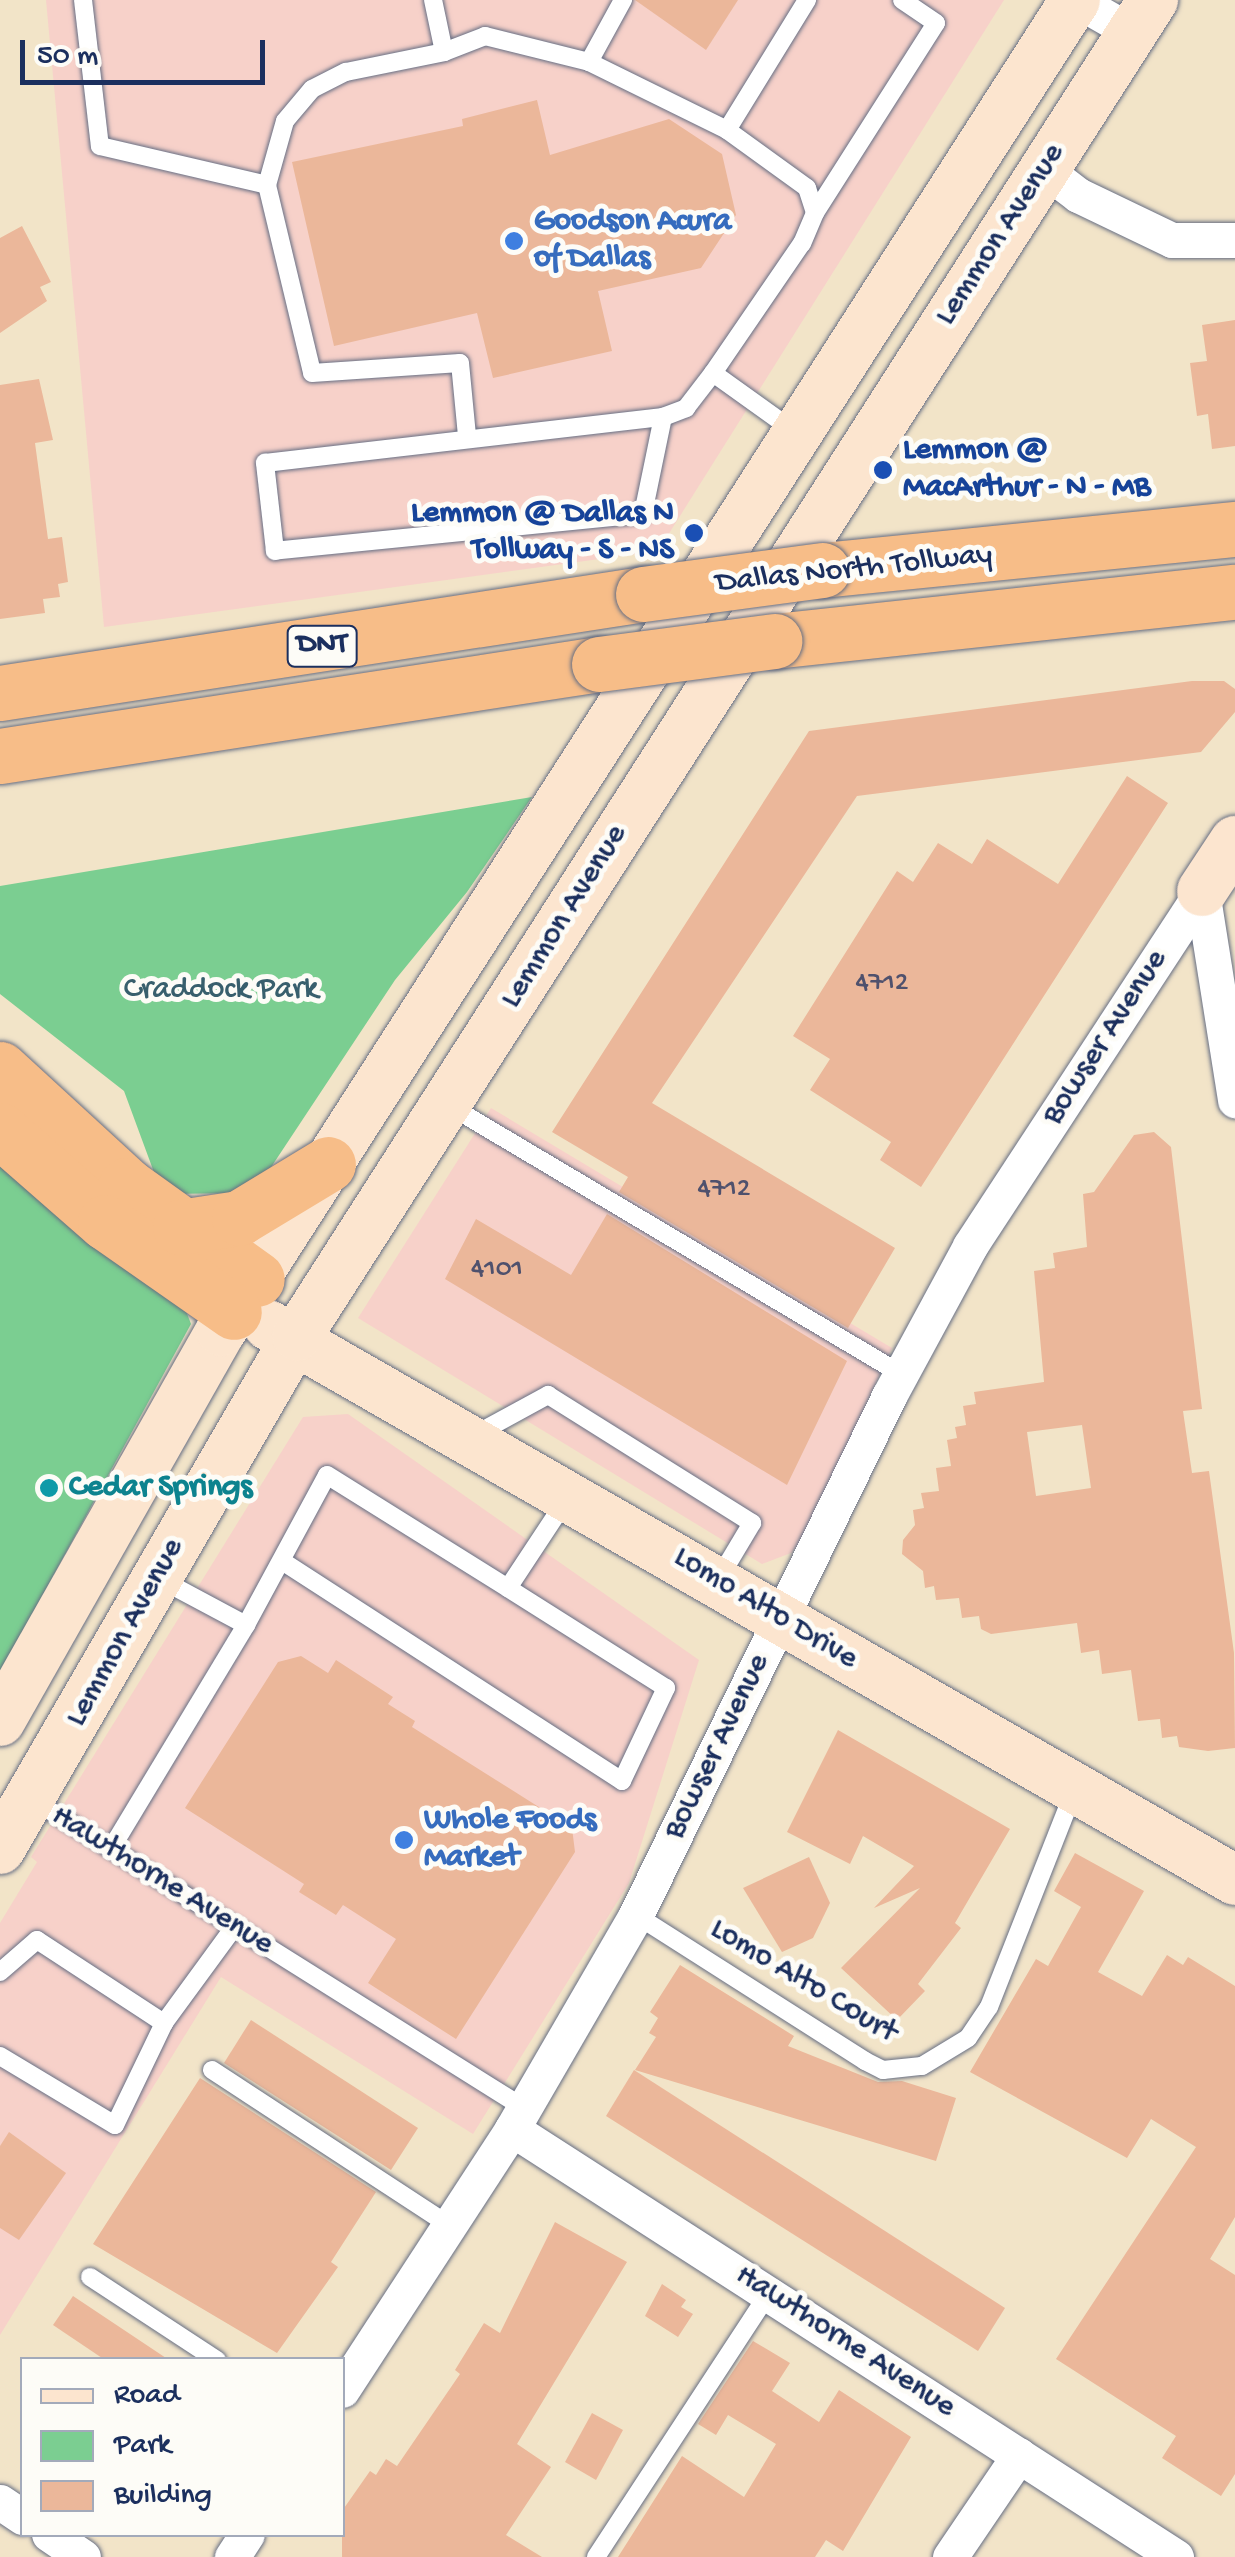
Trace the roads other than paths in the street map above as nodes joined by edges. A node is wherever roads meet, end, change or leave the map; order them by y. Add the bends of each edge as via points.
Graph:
1 (84, 0) edge
2 (434, 0) edge
3 (623, 0) edge
4 (807, 0) edge
5 (902, 0) edge
6 (1076, 0) edge
7 (1143, 16) edge
8 (444, 52) junction
9 (589, 62) junction
10 (727, 130) junction
11 (1044, 169) junction
12 (267, 185) junction
13 (815, 213) junction
14 (1235, 240) edge
15 (713, 373) junction
16 (663, 417) junction
17 (797, 433) junction
18 (467, 436) junction
19 (845, 476) junction
20 (1235, 529) edge
21 (1235, 592) edge
22 (0, 693) edge
23 (0, 756) edge
24 (1235, 841) edge
25 (1202, 891) junction
26 (0, 1069) edge
27 (1235, 1100) edge
28 (448, 1104) junction
29 (0, 1130) edge
30 (328, 1164) junction
31 (180, 1227) junction
32 (245, 1295) junction
33 (297, 1336) junction
34 (901, 1374) junction
35 (470, 1438) junction
36 (570, 1494) junction
37 (282, 1561) junction
38 (157, 1578) junction
39 (718, 1580) junction
40 (508, 1588) junction
41 (782, 1617) junction
42 (246, 1625) junction
43 (0, 1721) edge
44 (1074, 1790) junction
45 (16, 1792) edge
46 (111, 1849) junction
47 (0, 1850) edge
48 (1235, 1880) edge
49 (636, 1916) junction
50 (235, 1926) junction
51 (0, 1972) edge
52 (164, 2023) junction
53 (0, 2056) edge
54 (212, 2070) dead end
55 (518, 2119) junction
56 (449, 2225) junction
57 (90, 2278) dead end
58 (769, 2293) junction
59 (212, 2357) edge
60 (345, 2385) edge
61 (1019, 2455) junction
62 (54, 2537) edge
63 (84, 2557) edge
64 (596, 2557) edge
65 (950, 2557) edge
66 (1176, 2557) edge

1 - 12 lane via 100,146
2 - 8 lane
3 - 9 lane
4 - 10 lane
5 - 13 lane via 936,23
6 - 7 street
6 - 17 main road, Lemmon Avenue
7 - 11 main road, Lemmon Avenue
8 - 9 lane via 485,36
8 - 12 lane via 346,72 312,89 285,121
9 - 10 lane
10 - 13 lane via 807,188
11 - 14 street via 1078,195 1172,240
11 - 19 main road, Lemmon Avenue
12 - 18 lane via 312,373 460,363
13 - 15 lane via 802,243
15 - 16 lane via 686,408
15 - 17 lane
16 - 18 lane
16 - 18 lane via 642,514 274,551 265,463
17 - 19 main road
17 - 30 main road, Lemmon Avenue
19 - 28 main road, Lemmon Avenue
20 - 22 highway, Dallas North Tollway / DNT, bridge via 822,570
21 - 23 highway, Dallas North Tollway / DNT, bridge via 599,664
24 - 25 main road
25 - 27 street
25 - 34 street, Bowser Avenue via 970,1246
26 - 31 highway
28 - 33 main road, Lemmon Avenue
28 - 34 lane
29 - 32 highway via 123,1236
30 - 31 highway via 239,1218
30 - 32 main road, Lemmon Avenue
31 - 32 highway
32 - 33 main road, Lomo Alto Drive
32 - 43 main road, Lemmon Avenue
33 - 35 main road, Lomo Alto Drive
33 - 38 main road, Lemmon Avenue
34 - 41 street, Bowser Avenue
35 - 36 main road, Lomo Alto Drive
35 - 39 lane via 548,1395 752,1524
36 - 39 main road, Lomo Alto Drive
36 - 40 lane
37 - 40 lane via 326,1475
37 - 40 lane via 622,1781 666,1688
37 - 42 lane
38 - 42 lane
38 - 45 main road, Lemmon Avenue
39 - 41 main road, Lomo Alto Drive
41 - 44 main road, Lomo Alto Drive
41 - 49 street, Bowser Avenue
42 - 46 lane
44 - 48 main road, Lomo Alto Drive
44 - 49 lane, Lomo Alto Court via 989,2008 968,2038 922,2066 882,2070
45 - 46 lane, Hawthorne Avenue
45 - 47 main road, Lemmon Avenue
46 - 50 lane, Hawthorne Avenue
49 - 55 street, Bowser Avenue
50 - 52 lane
50 - 55 lane, Hawthorne Avenue
51 - 52 lane via 37,1940
52 - 53 lane via 115,2125
54 - 56 lane
55 - 56 street, Bowser Avenue
55 - 58 street, Hawthorne Avenue
56 - 60 street, Bowser Avenue
57 - 59 lane
58 - 61 street, Hawthorne Avenue
58 - 64 lane
61 - 65 street
61 - 66 street, Hawthorne Avenue
62 - 63 street

